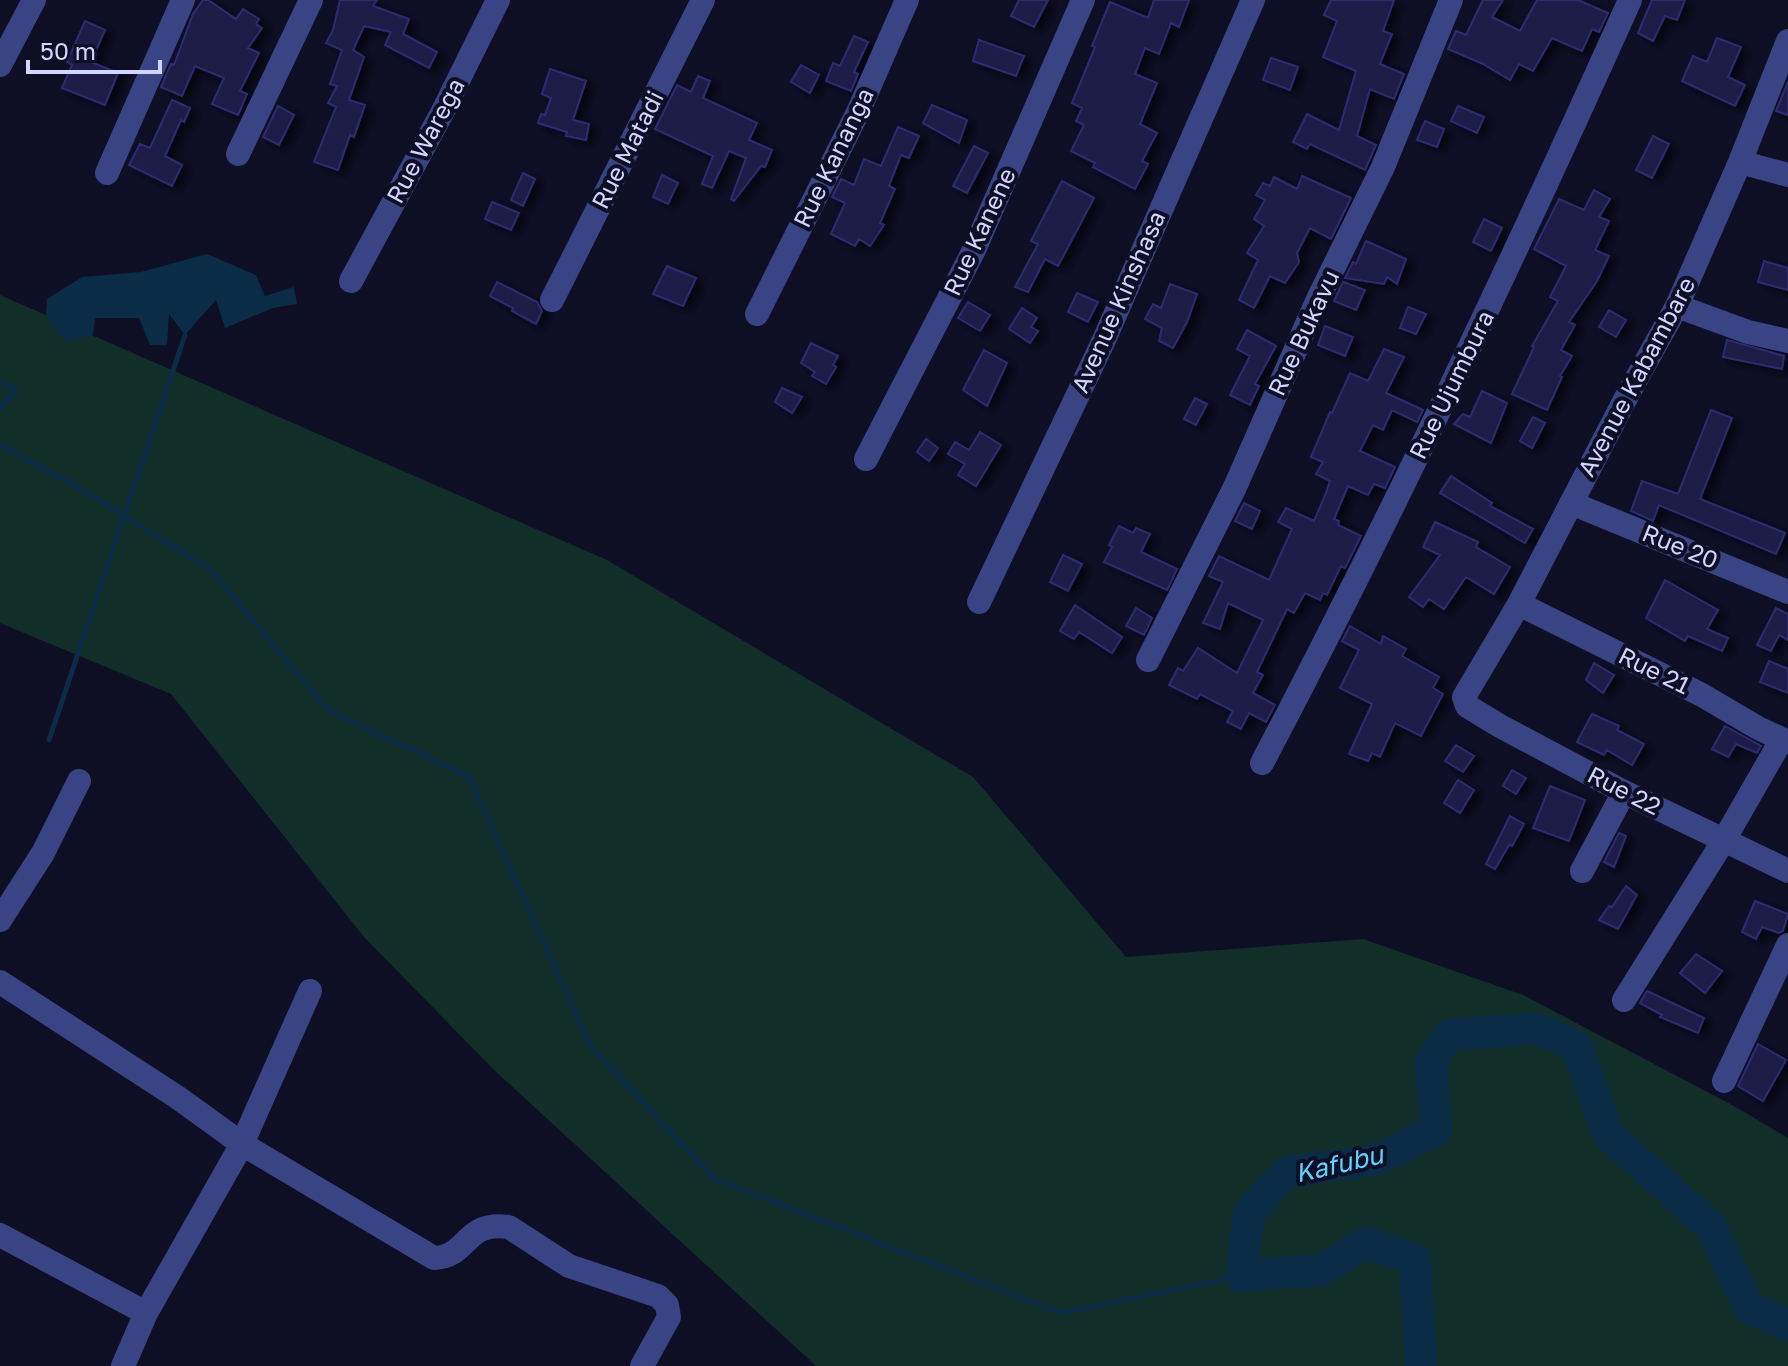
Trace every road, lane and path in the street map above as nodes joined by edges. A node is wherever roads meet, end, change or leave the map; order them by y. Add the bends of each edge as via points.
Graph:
1 (34, 0) edge
2 (183, 0) edge
3 (311, 0) edge
4 (498, 0) edge
5 (703, 0) edge
6 (907, 0) edge
7 (1083, 0) edge
8 (1253, 0) edge
9 (1451, 0) edge
10 (1630, 0) edge
11 (1788, 41) edge
12 (0, 65) edge
13 (238, 154) dead end
14 (1740, 162) junction
15 (107, 173) dead end
16 (1788, 175) edge
17 (351, 281) dead end
18 (552, 300) dead end
19 (1677, 306) junction
20 (757, 314) dead end
21 (1788, 341) edge
22 (866, 459) dead end
23 (1571, 503) junction
24 (1788, 592) edge
25 (979, 602) dead end
26 (1519, 604) junction
27 (1148, 660) dead end
28 (1464, 702) joint
29 (1785, 740) edge
30 (1262, 763) dead end
31 (79, 781) dead end
32 (1624, 792) junction
33 (1724, 840) junction
34 (1582, 871) dead end
35 (1788, 871) edge
36 (0, 920) edge
37 (1788, 945) edge
38 (0, 982) edge
39 (310, 991) dead end
40 (1624, 1000) dead end
41 (1724, 1081) dead end
42 (242, 1144) junction
43 (0, 1235) edge
44 (146, 1313) junction
45 (123, 1366) edge
46 (642, 1366) edge

1 - 12 street
2 - 15 street
3 - 13 street
4 - 17 street, Rue Warega
5 - 18 street, Rue Matadi
6 - 20 street, Rue Kananga via 859,110
7 - 22 street, Rue Kanene via 974,250
8 - 25 street, Avenue Kinshasa via 1104,340
9 - 27 street, Rue Bukavu via 1383,167 1235,487
10 - 30 street, Rue Ujumbura via 1472,344
11 - 14 street, Avenue Kabambare
14 - 16 street
14 - 19 street, Avenue Kabambare
19 - 21 street
19 - 23 street, Avenue Kabambare
23 - 24 street, Rue 20
23 - 26 street, Avenue Kabambare
26 - 28 street, Avenue Kabambare
26 - 29 street, Rue 21
28 - 32 street, Rue 22
29 - 33 street
31 - 36 street via 43,853
32 - 33 street, Rue 22
32 - 34 street
33 - 35 street, Rue 22
33 - 40 street
37 - 41 street
38 - 42 street
39 - 42 street
42 - 44 street
42 - 46 street via 434,1258 446,1258 481,1228 509,1227 569,1266 658,1296 669,1317
43 - 44 street
44 - 45 street

